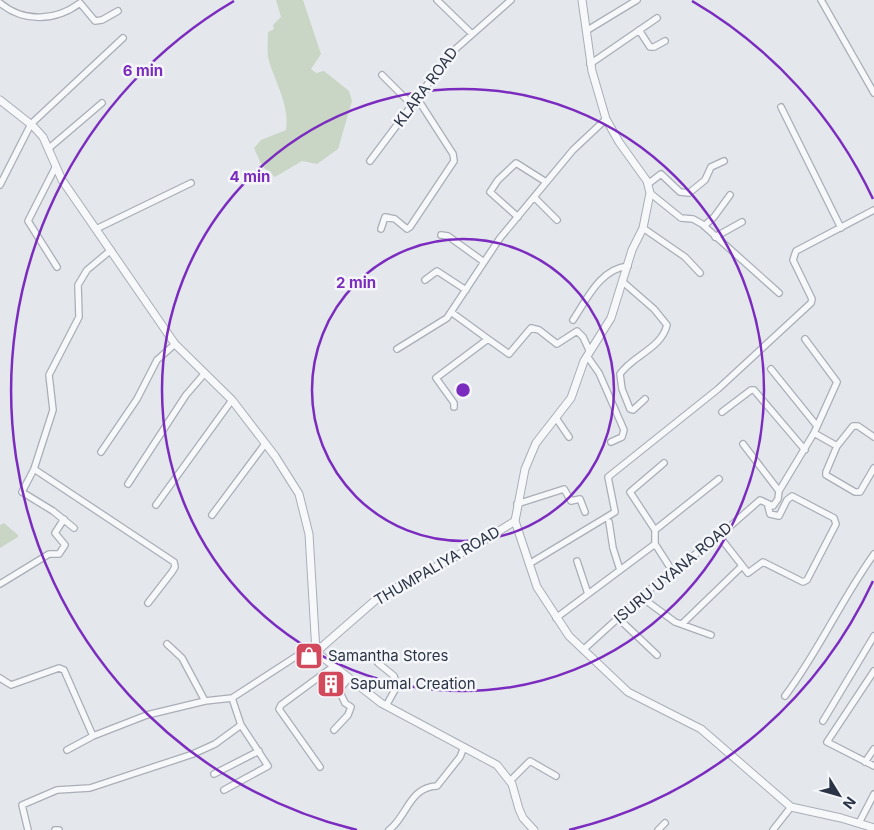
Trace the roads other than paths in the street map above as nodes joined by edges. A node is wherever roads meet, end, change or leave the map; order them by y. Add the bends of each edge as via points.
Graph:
1 (437, 0) edge
2 (511, 0) edge
3 (582, 0) edge
4 (637, 0) edge
5 (821, 0) edge
6 (0, 3) edge
7 (118, 11) dead end
8 (657, 18) dead end
9 (639, 30) junction
10 (586, 31) junction
11 (471, 33) junction
12 (123, 38) dead end
13 (665, 41) dead end
14 (590, 64) junction
15 (382, 75) dead end
16 (874, 94) edge
17 (417, 98) junction
18 (0, 100) edge
19 (102, 103) dead end
20 (412, 105) junction
21 (781, 107) dead end
22 (606, 119) junction
23 (31, 124) junction
24 (48, 149) junction
25 (724, 160) dead end
26 (370, 161) dead end
27 (56, 166) junction
28 (546, 182) junction
29 (191, 183) dead end
30 (648, 184) junction
31 (0, 185) edge
32 (650, 193) junction
33 (730, 195) dead end
34 (534, 197) junction
35 (874, 210) edge
36 (518, 217) junction
37 (557, 220) dead end
38 (742, 222) dead end
39 (704, 226) junction
40 (643, 228) junction
41 (841, 228) junction
42 (96, 229) junction
43 (381, 229) dead end
44 (441, 235) dead end
45 (715, 237) junction
46 (111, 250) junction
47 (484, 262) junction
48 (628, 266) junction
49 (57, 267) dead end
50 (700, 273) dead end
51 (425, 280) dead end
52 (623, 282) junction
53 (466, 290) junction
54 (779, 293) dead end
55 (451, 312) junction
56 (573, 320) dead end
57 (488, 339) junction
58 (805, 339) dead end
59 (175, 344) junction
60 (398, 349) dead end
61 (588, 354) junction
62 (771, 369) dead end
63 (205, 372) junction
64 (645, 399) dead end
65 (232, 400) junction
66 (454, 407) dead end
67 (722, 412) dead end
68 (556, 418) junction
69 (817, 426) junction
70 (814, 433) junction
71 (874, 436) edge
72 (569, 437) dead end
73 (611, 442) dead end
74 (265, 444) junction
75 (743, 444) dead end
76 (837, 446) junction
77 (805, 450) junction
78 (101, 452) dead end
79 (664, 463) dead end
80 (874, 468) edge
81 (34, 469) junction
82 (719, 479) dead end
83 (128, 484) dead end
84 (778, 491) junction
85 (517, 504) junction
86 (767, 504) junction
87 (156, 505) dead end
88 (585, 512) dead end
89 (212, 515) dead end
90 (64, 520) junction
91 (515, 521) junction
92 (609, 522) dead end
93 (74, 528) dead end
94 (655, 530) junction
95 (719, 536) junction
96 (655, 544) junction
97 (874, 554) edge
98 (577, 561) dead end
99 (529, 564) junction
100 (742, 566) junction
101 (620, 570) junction
102 (673, 572) junction
103 (0, 584) edge
104 (588, 594) junction
105 (641, 597) junction
106 (148, 602) dead end
107 (556, 618) junction
108 (618, 618) junction
109 (682, 624) junction
110 (711, 635) dead end
111 (874, 636) edge
112 (167, 644) dead end
113 (315, 649) junction
114 (582, 650) junction
115 (657, 655) dead end
116 (382, 658) dead end
117 (334, 666) junction
118 (874, 671) edge
119 (0, 678) edge
120 (349, 678) junction
121 (785, 696) dead end
122 (232, 698) junction
123 (205, 702) junction
124 (386, 706) junction
125 (822, 721) dead end
126 (241, 725) junction
127 (334, 730) dead end
128 (93, 736) junction
129 (464, 748) junction
130 (874, 749) edge
131 (67, 750) dead end
132 (259, 752) junction
133 (866, 762) junction
134 (874, 766) edge
135 (320, 767) dead end
136 (214, 774) dead end
137 (556, 776) dead end
138 (510, 781) junction
139 (224, 790) dead end
140 (874, 794) edge
141 (791, 807) junction
142 (665, 823) dead end
143 (860, 825) edge
144 (874, 828) edge
145 (28, 830) edge
146 (54, 830) edge
147 (60, 830) edge
148 (389, 830) edge
149 (534, 830) edge
150 (658, 830) edge
151 (773, 830) edge

1 - 11 street
2 - 11 street, KLARA ROAD
3 - 10 street
4 - 10 street
5 - 16 street
6 - 7 street via 27,16 46,18 70,11 80,3 95,21
8 - 9 street
9 - 13 street via 650,47
9 - 14 street
10 - 14 street
11 - 17 street, KLARA ROAD via 451,53
12 - 23 street
14 - 22 street
15 - 20 street
17 - 20 street, KLARA ROAD
17 - 43 street via 453,154 454,161 410,227 407,229 395,219 385,217
18 - 23 street
19 - 24 street
20 - 26 street, KLARA ROAD
21 - 41 street
22 - 28 street via 573,150
22 - 30 street
23 - 24 street via 43,137
23 - 31 street
24 - 27 street
25 - 30 street via 711,167 705,180 690,194 680,192 661,174
27 - 42 street
27 - 49 street via 28,221
28 - 34 street
28 - 36 street via 516,163 498,180 490,192
29 - 42 street
30 - 32 street
32 - 39 street via 681,218 693,219
32 - 40 street
33 - 39 street
34 - 36 street
34 - 37 street
35 - 41 street
36 - 47 street
38 - 45 street
39 - 45 street
40 - 48 street
40 - 50 street via 685,256
41 - 99 street via 794,254 793,260 812,299 811,304 718,389 608,477 615,512
42 - 46 street
44 - 47 street via 448,236
45 - 54 street
46 - 59 street
46 - 81 street via 87,270 78,285 78,317 49,375 53,410
47 - 53 street
48 - 52 street
48 - 56 street via 608,272
51 - 53 street via 437,271
52 - 61 street via 610,318
52 - 64 street via 667,325 660,340 620,374 630,409
53 - 55 street
55 - 57 street
55 - 60 street via 447,318
57 - 61 street via 509,354 531,328 557,344 577,331 583,337
57 - 66 street via 436,378
58 - 69 street via 837,382
59 - 63 street
59 - 78 street via 157,360 137,399
61 - 68 street via 571,398
61 - 73 street via 624,430 622,436
62 - 69 street
63 - 65 street
63 - 83 street via 186,395
65 - 74 street
65 - 87 street
67 - 77 street via 754,390
68 - 72 street
68 - 85 street via 536,443 525,469
69 - 70 street
70 - 76 street
70 - 77 street
71 - 76 street via 853,426
74 - 89 street
74 - 113 street via 299,494 304,514 309,543
75 - 84 street
76 - 80 street via 826,472 832,480 860,492
77 - 84 street
79 - 94 street via 630,492
81 - 90 street via 22,492
81 - 106 street via 174,562 176,567
82 - 94 street
84 - 86 street via 776,503 773,506
85 - 88 street via 564,489 571,501 580,499
85 - 91 street
86 - 95 street, ISURU UYANA ROAD via 760,500
86 - 100 street via 770,514 779,516 792,496 834,518 836,524 803,582 763,562 748,573
90 - 93 street
90 - 103 street via 55,533 64,545 59,554 49,554
91 - 99 street
91 - 113 street, THUMPALIYA ROAD via 379,598
92 - 101 street
94 - 96 street
95 - 100 street
95 - 102 street, ISURU UYANA ROAD
96 - 101 street
96 - 102 street
97 - 121 street
98 - 104 street
99 - 107 street via 537,588
100 - 109 street
101 - 104 street
102 - 105 street, ISURU UYANA ROAD
104 - 107 street
105 - 108 street, ISURU UYANA ROAD
105 - 109 street
107 - 114 street
108 - 114 street, ISURU UYANA ROAD
108 - 115 street
109 - 110 street
111 - 125 street
112 - 123 street via 182,658
113 - 117 street
113 - 122 street via 306,650
114 - 141 street via 628,692 701,729
116 - 124 street via 378,663 394,676 397,686
117 - 120 street
117 - 135 street via 278,709
118 - 133 street via 827,742
119 - 128 street via 12,685 59,668 64,670
120 - 124 street
120 - 127 street via 339,690 345,703 351,707
122 - 123 street
122 - 126 street
123 - 128 street via 147,715
124 - 129 street
126 - 132 street
126 - 145 street via 215,744 193,754 90,788 57,790 22,805
128 - 131 street
129 - 138 street via 497,765
129 - 148 street via 437,786 427,786 418,793
130 - 133 street
132 - 136 street
132 - 139 street via 268,766
133 - 134 street
137 - 138 street via 530,761
138 - 149 street via 519,809
140 - 143 street
141 - 143 street
141 - 151 street
142 - 150 street
143 - 144 street
146 - 147 street

